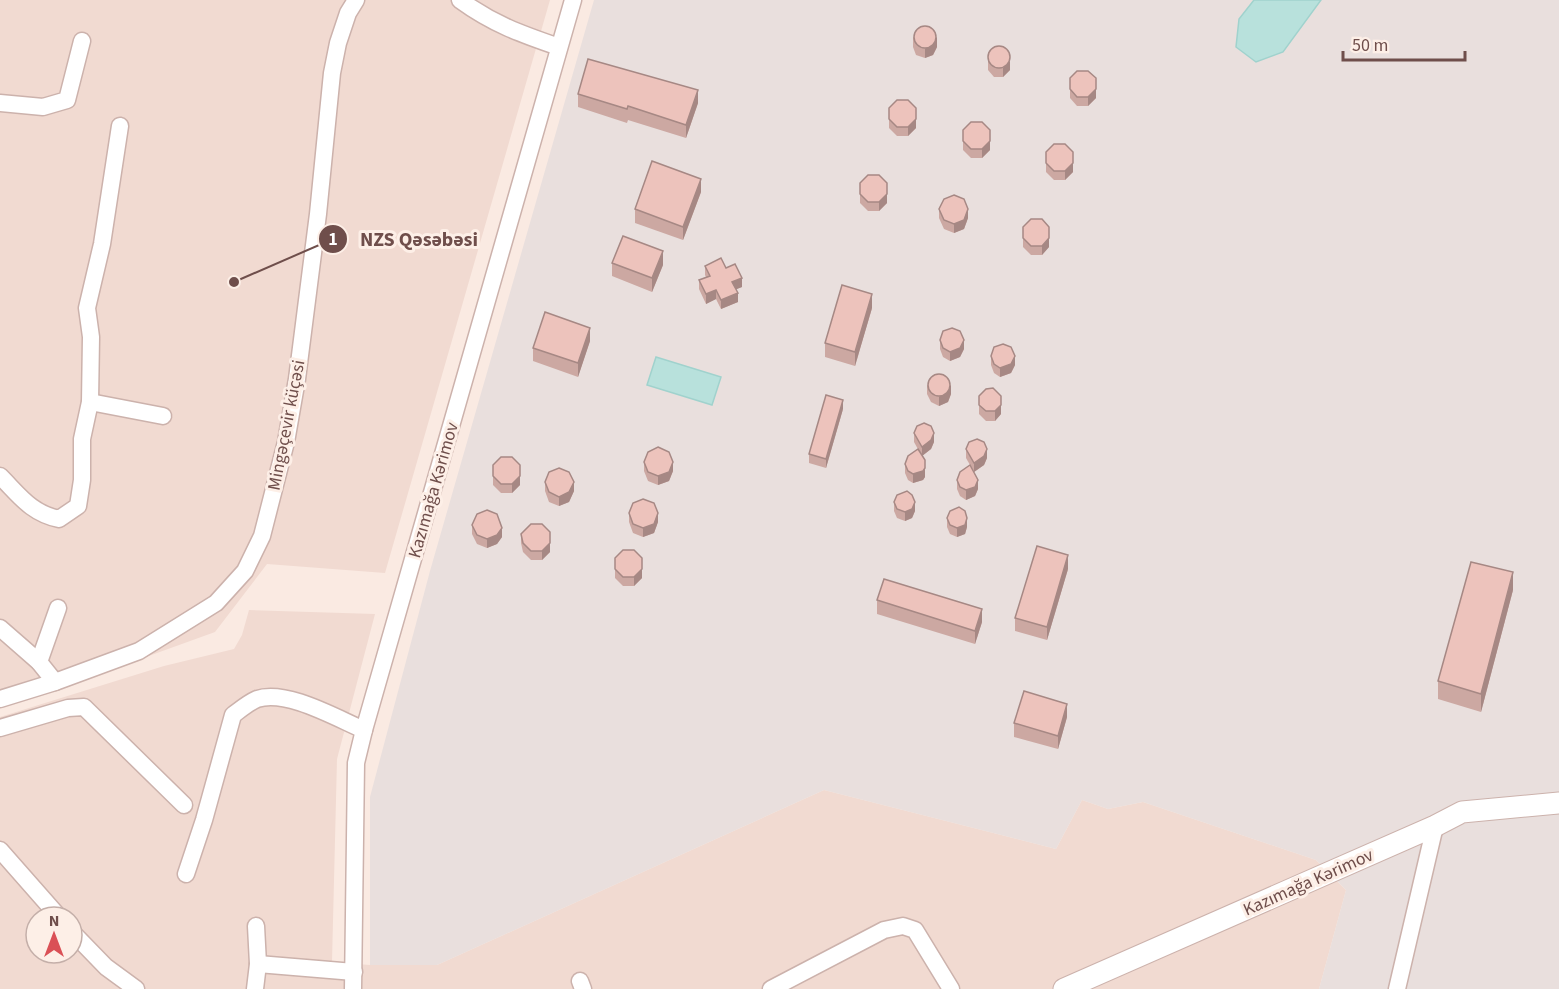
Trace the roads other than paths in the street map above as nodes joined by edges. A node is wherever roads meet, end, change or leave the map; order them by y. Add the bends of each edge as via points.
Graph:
1 (356, 0) edge
2 (460, 0) edge
3 (573, 0) edge
4 (82, 41) dead end
5 (559, 47) junction
6 (0, 103) edge
7 (120, 126) dead end
8 (90, 402) junction
9 (163, 416) dead end
10 (0, 476) edge
11 (58, 608) dead end
12 (0, 628) edge
13 (39, 662) junction
14 (54, 682) junction
15 (0, 699) edge
16 (0, 728) edge
17 (364, 730) junction
18 (1559, 803) edge
19 (184, 805) dead end
20 (1436, 826) junction
21 (0, 850) edge
22 (186, 874) dead end
23 (48, 905) edge
24 (256, 926) dead end
25 (84, 944) edge
26 (258, 964) junction
27 (354, 972) junction
28 (119, 983) edge
29 (136, 989) edge
30 (255, 989) edge
31 (353, 989) edge
32 (771, 989) edge
33 (951, 989) edge
34 (1064, 989) edge
35 (1397, 989) edge

1 - 14 street, Mingəçevir küçəsi via 338,43 332,73 297,379 262,536 245,571 216,603 139,651
2 - 5 street via 509,30
3 - 5 street, Kazımağa Kərimov
4 - 6 street via 67,100 43,107
5 - 17 street, Kazımağa Kərimov
7 - 8 street via 102,244 87,308 91,337
8 - 9 street
8 - 10 street via 82,439 78,506 60,519 44,515 29,506
11 - 13 street
12 - 13 street
13 - 14 street
14 - 15 street, Mingəçevir küçəsi
16 - 19 street via 84,707
17 - 22 street via 288,697 259,698 245,705 233,715
17 - 27 street, Kazımağa Kərimov via 356,763
18 - 20 street, Kazımağa Kərimov via 1462,812
20 - 34 street, Kazımağa Kərimov
20 - 35 street
21 - 23 street
24 - 26 street
25 - 28 street
26 - 27 street
26 - 30 street
27 - 31 street, Kazımağa Kərimov
28 - 29 street
32 - 33 street via 884,930 903,926 915,930

